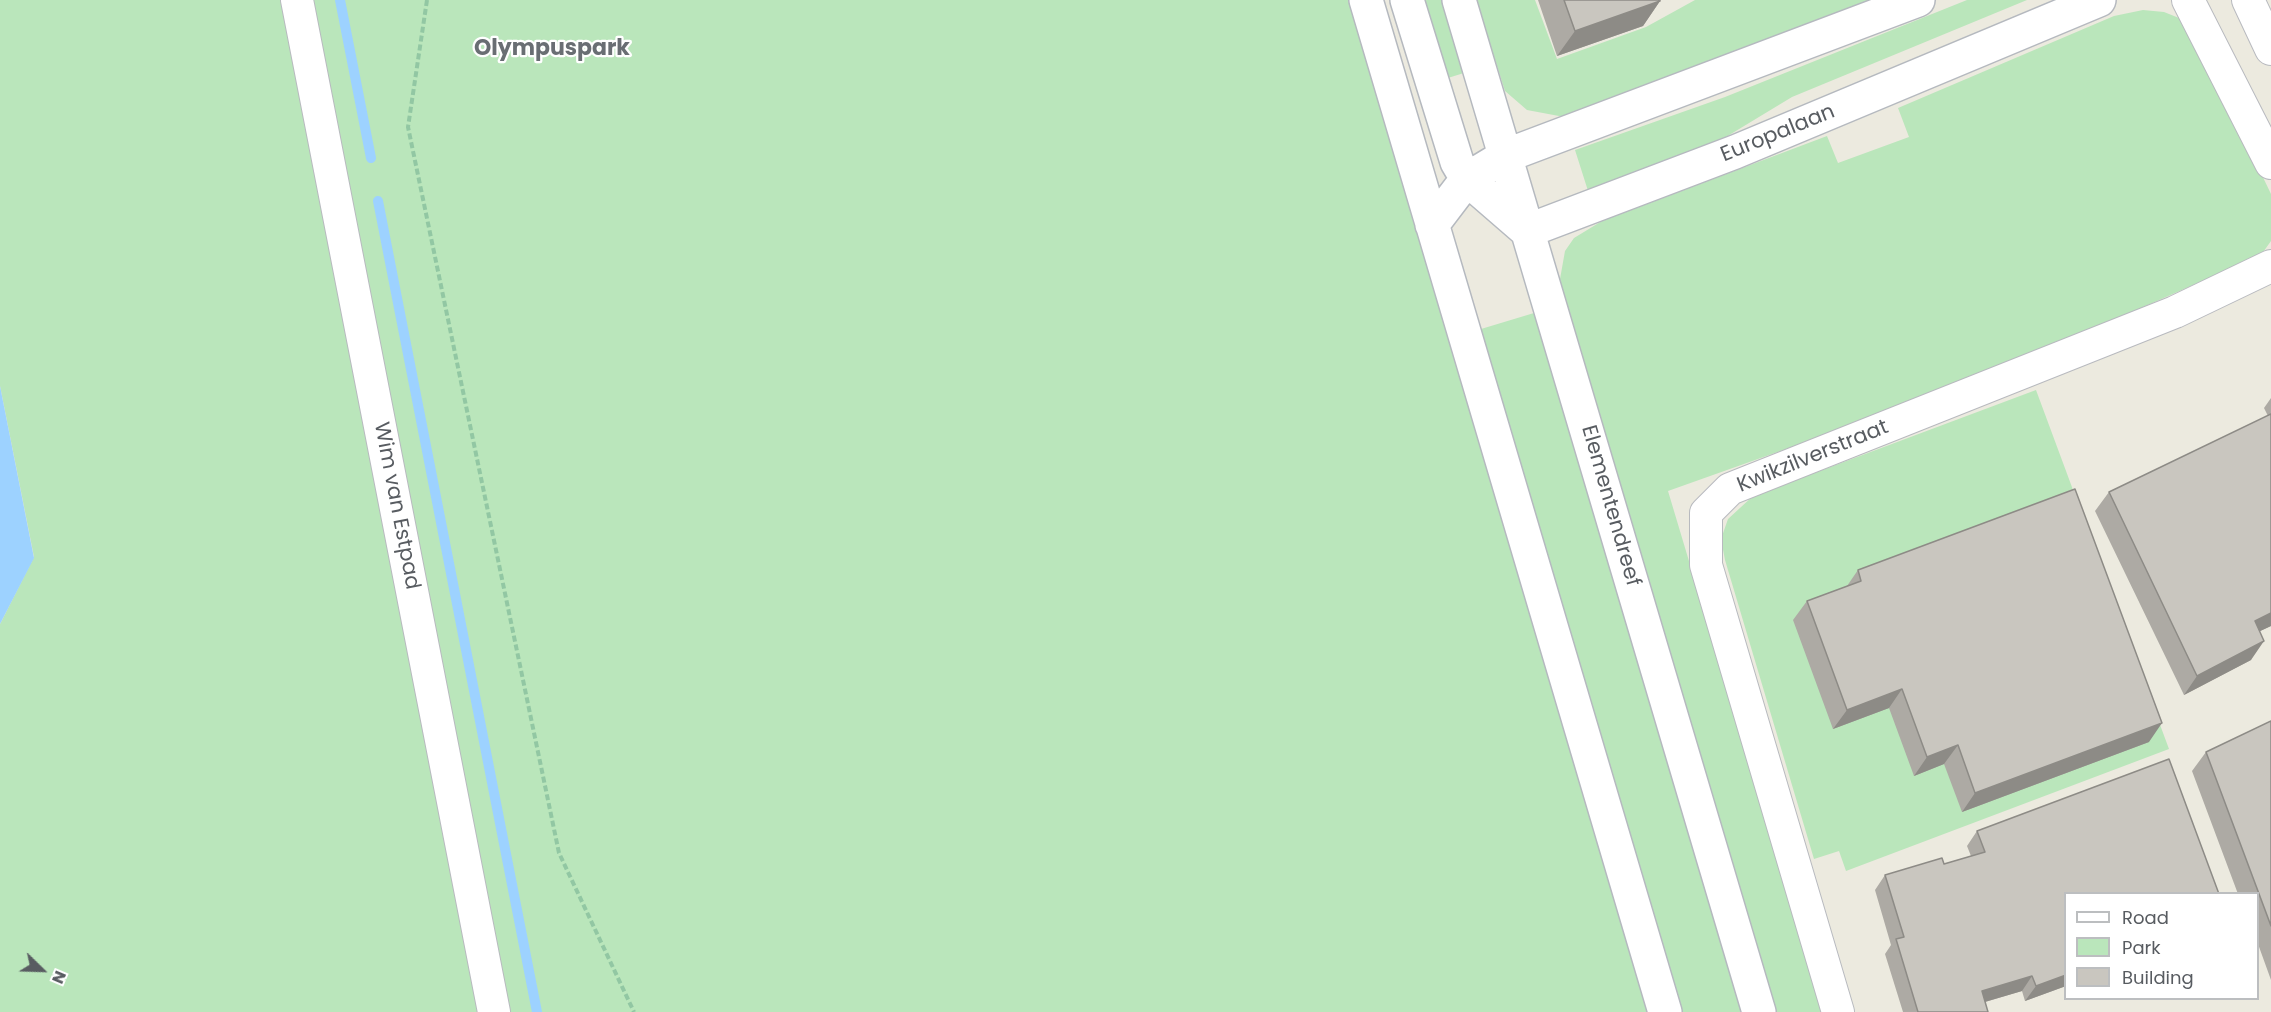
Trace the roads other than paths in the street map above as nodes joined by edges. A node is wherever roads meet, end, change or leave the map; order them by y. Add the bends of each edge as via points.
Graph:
1 (297, 0) edge
2 (1366, 0) edge
3 (1407, 0) edge
4 (1459, 0) edge
5 (1918, 0) edge
6 (2099, 0) edge
7 (2188, 0) edge
8 (2248, 0) edge
9 (2271, 49) edge
10 (1505, 156) junction
11 (2271, 163) edge
12 (1467, 179) junction
13 (1432, 225) junction
14 (1527, 231) junction
15 (2271, 266) edge
16 (494, 1012) edge
17 (1665, 1012) edge
18 (1759, 1012) edge
19 (1838, 1012) edge

1 - 16 street, Wim van Estpad
2 - 13 main road
3 - 12 main road via 1457,162
4 - 10 main road, Elementendreef
5 - 10 main road
6 - 14 main road, Europalaan via 1735,152
7 - 11 street
8 - 9 street
10 - 12 main road
10 - 14 main road, Elementendreef
12 - 13 main road
12 - 14 main road
13 - 17 main road
14 - 18 main road, Elementendreef
15 - 19 street, Kwikzilverstraat via 2175,312 1730,489 1706,513 1706,565

